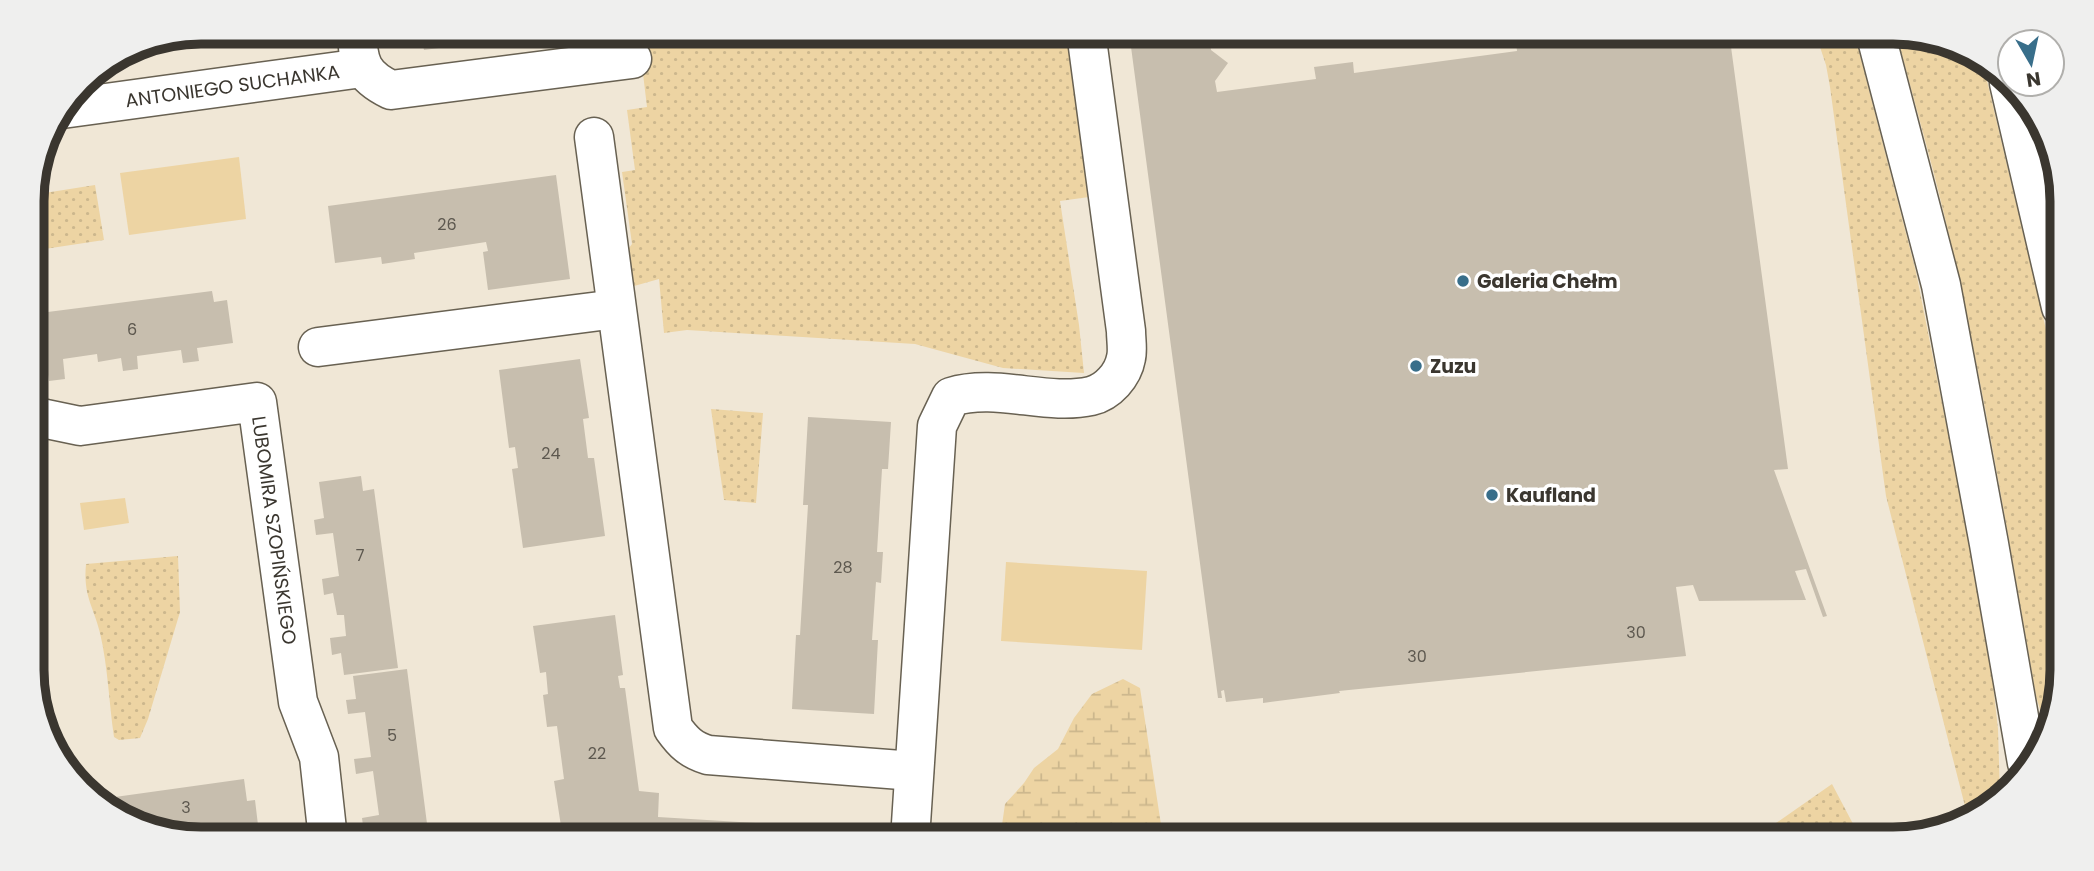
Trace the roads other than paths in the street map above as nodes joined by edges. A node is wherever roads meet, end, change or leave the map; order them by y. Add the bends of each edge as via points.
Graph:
1 (359, 44) edge
2 (1088, 44) edge
3 (1878, 44) edge
4 (632, 59) dead end
5 (362, 68) junction
6 (2013, 99) edge
7 (74, 107) edge
8 (594, 137) dead end
9 (2050, 260) edge
10 (615, 309) junction
11 (318, 347) dead end
12 (44, 418) edge
13 (2026, 755) edge
14 (914, 771) junction
15 (327, 827) edge
16 (911, 827) edge

1 - 5 street, ANTONIEGO SUCHANKA
2 - 14 street via 1126,359 1114,383 1091,396 968,392 951,397 936,426
3 - 13 street via 1941,285
4 - 5 street, ANTONIEGO SUCHANKA via 390,90
5 - 7 street, ANTONIEGO SUCHANKA
6 - 9 street
8 - 10 street
10 - 11 street
10 - 14 street via 673,728 694,751 708,755
12 - 15 street, LUBOMIRA SZOPIŃSKIEGO via 80,426 257,402 298,702 319,757
14 - 16 street

